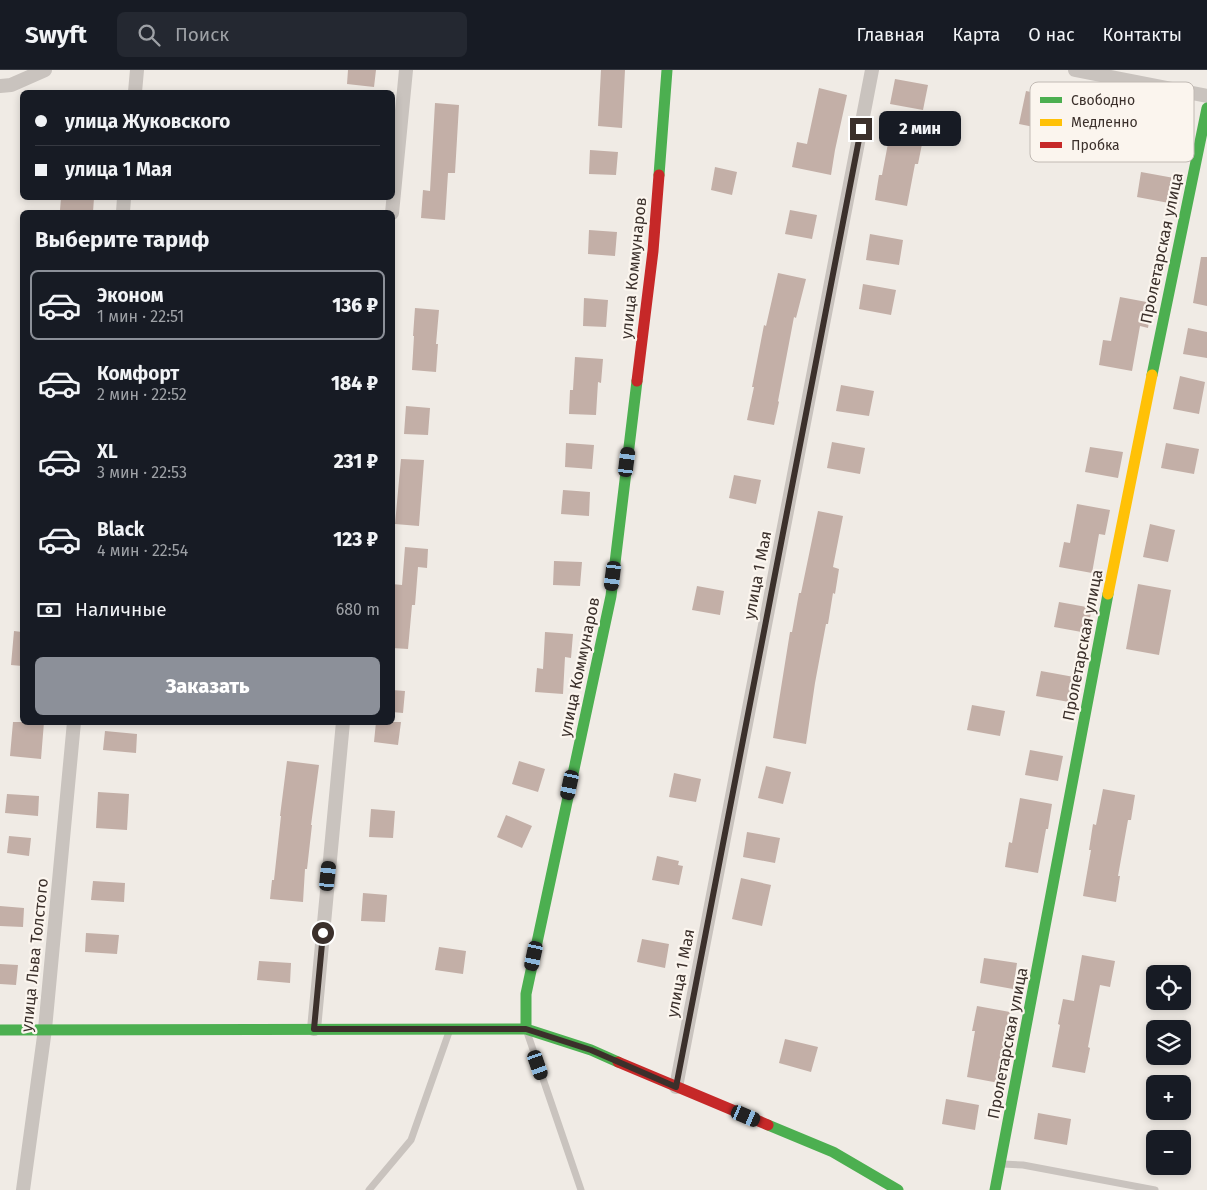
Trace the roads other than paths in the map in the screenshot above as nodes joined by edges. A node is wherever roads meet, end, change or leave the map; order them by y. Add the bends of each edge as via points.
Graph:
1 (45, 70) edge
2 (137, 70) edge
3 (406, 70) edge
4 (667, 70) edge
5 (872, 70) edge
6 (1075, 70) edge
7 (1136, 82) edge
8 (0, 86) edge
9 (135, 90) edge
10 (1194, 93) edge
11 (1207, 96) edge
12 (1207, 108) edge
13 (395, 182) edge
14 (74, 725) edge
15 (343, 725) edge
16 (44, 1029) junction
17 (314, 1029) junction
18 (450, 1029) junction
19 (526, 1029) junction
20 (0, 1030) edge
21 (676, 1087) junction
22 (1001, 1164) junction
23 (23, 1190) edge
24 (369, 1190) edge
25 (581, 1190) edge
26 (898, 1190) edge
27 (996, 1190) edge
28 (1154, 1190) edge

1 - 8 street via 11,85
2 - 9 street
3 - 13 street
4 - 19 main road, улица Коммунаров via 653,251 611,596 526,994
5 - 21 street, улица 1 Мая
6 - 7 street
10 - 11 street
12 - 22 main road, Пролетарская улица via 1122,519
14 - 16 street, улица Льва Толстого
15 - 17 street
16 - 17 main road
16 - 20 main road
16 - 23 street, улица Льва Толстого
17 - 18 main road
18 - 19 main road
18 - 24 lane via 411,1140
19 - 21 main road via 591,1050
19 - 25 lane
21 - 26 main road via 833,1152
22 - 27 main road, Пролетарская улица
22 - 28 lane via 1023,1165

